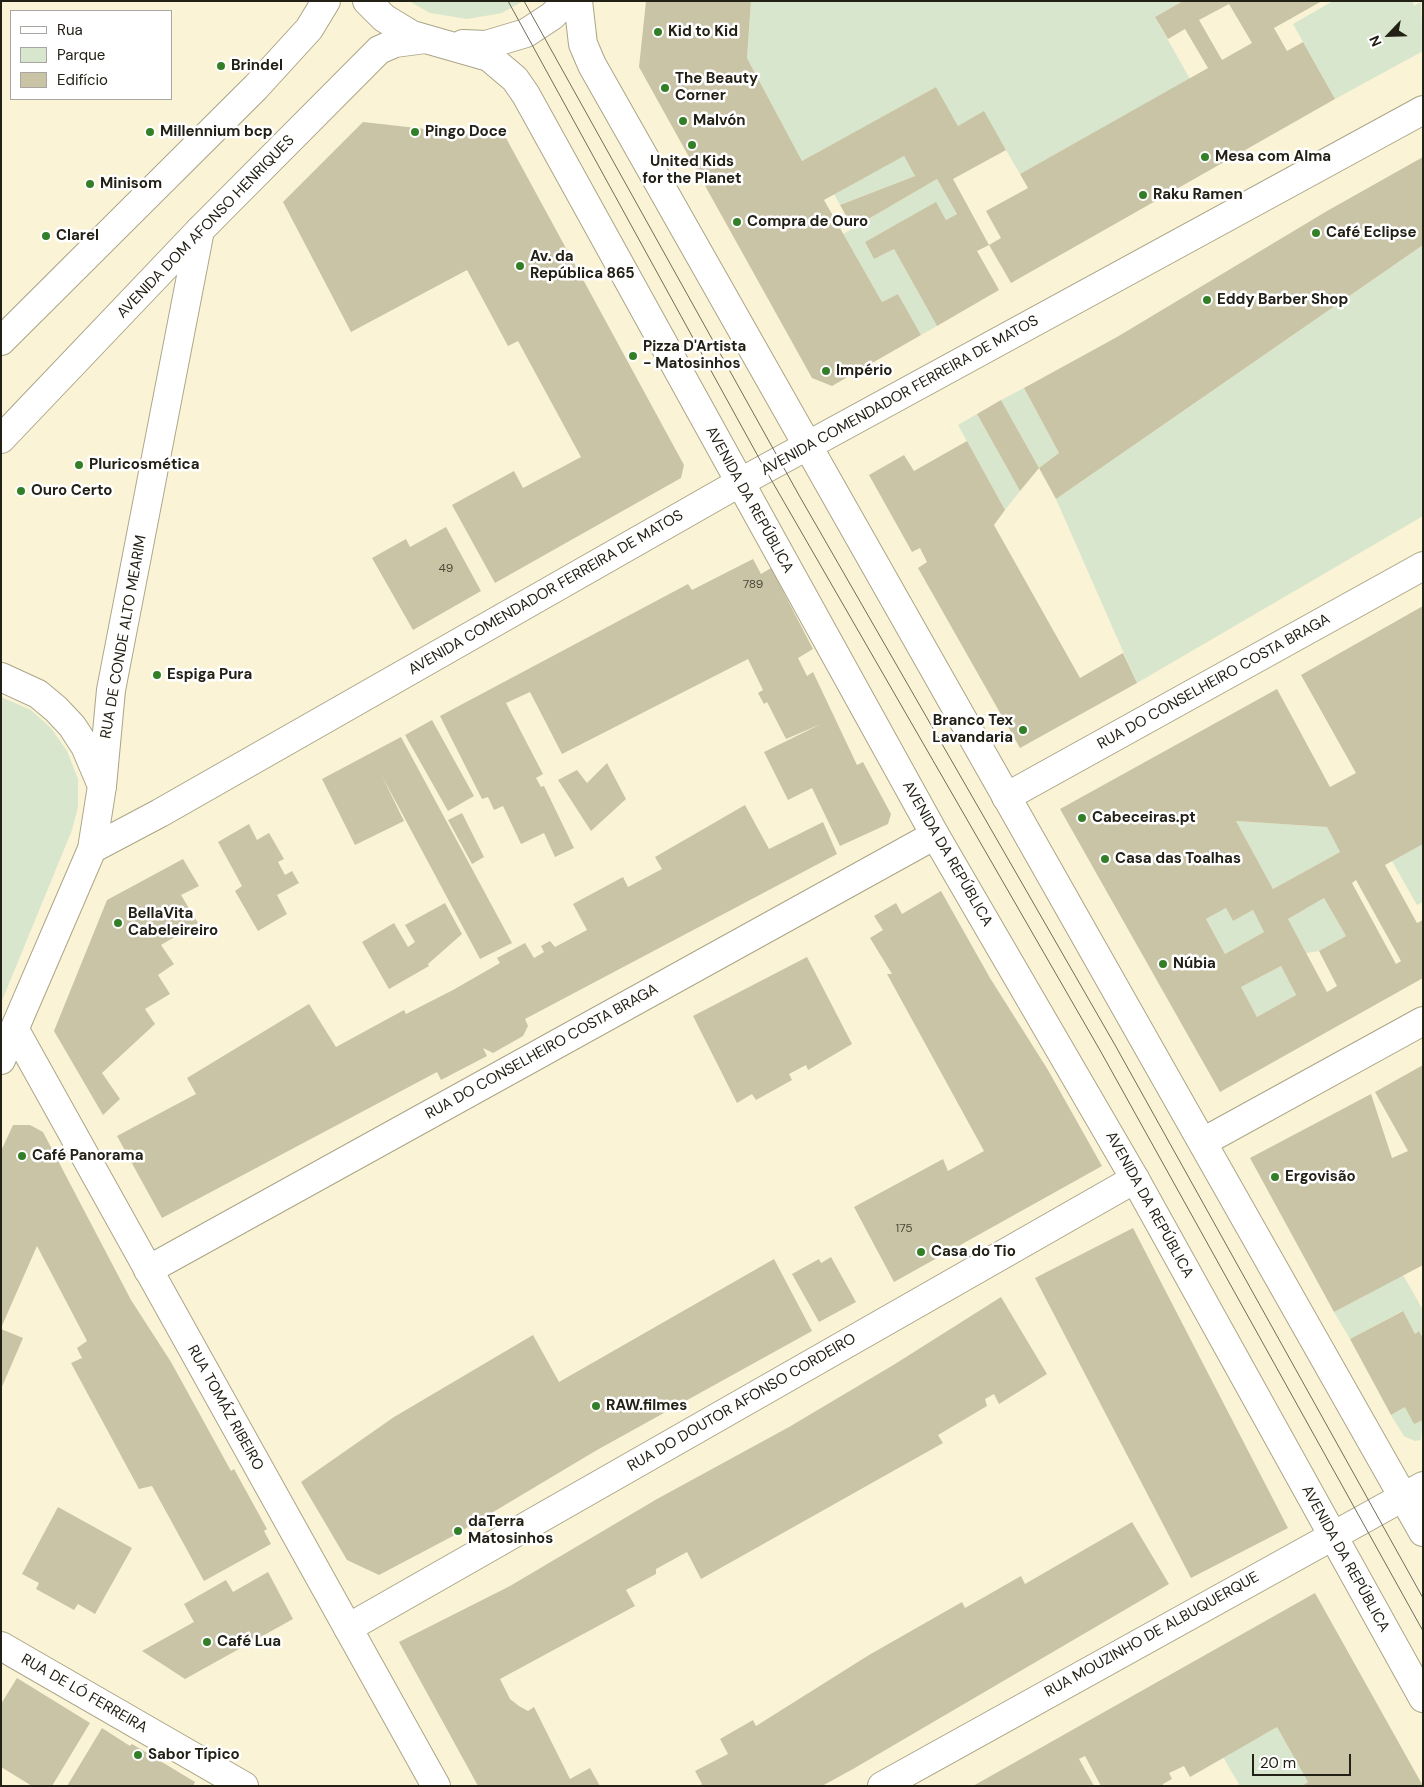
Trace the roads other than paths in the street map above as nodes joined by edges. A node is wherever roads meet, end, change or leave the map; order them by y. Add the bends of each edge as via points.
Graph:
1 (326, 1) edge
2 (367, 1) edge
3 (567, 1) edge
4 (578, 1) edge
5 (434, 41) junction
6 (1423, 110) edge
7 (200, 230) junction
8 (1, 341) edge
9 (1, 439) edge
10 (808, 447) junction
11 (739, 483) junction
12 (1423, 566) edge
13 (1, 677) edge
14 (102, 786) junction
15 (1006, 797) junction
16 (935, 835) junction
17 (92, 849) junction
18 (1423, 1021) edge
19 (14, 1030) junction
20 (1, 1060) edge
21 (1203, 1142) junction
22 (1135, 1179) junction
23 (148, 1270) junction
24 (1413, 1491) edge
25 (1423, 1532) edge
26 (1332, 1535) junction
27 (348, 1628) junction
28 (1, 1646) edge
29 (1423, 1698) edge
30 (244, 1786) edge
31 (436, 1786) edge
32 (882, 1786) edge

1 - 8 street via 309,29 256,87
2 - 5 street, AVENIDA DA REPÚBLICA via 384,18 412,35
3 - 5 street, AVENIDA DA REPÚBLICA via 552,16 526,33 486,45
4 - 10 street via 584,44 592,65
5 - 7 street, AVENIDA DOM AFONSO HENRIQUES via 395,43 379,50
5 - 11 street, AVENIDA DA REPÚBLICA via 489,57 515,79
6 - 10 street, AVENIDA COMENDADOR FERREIRA DE MATOS
7 - 9 street, AVENIDA DOM AFONSO HENRIQUES
7 - 14 street, RUA DE CONDE ALTO MEARIM via 111,690
10 - 11 street, AVENIDA COMENDADOR FERREIRA DE MATOS
10 - 15 street
11 - 16 street, AVENIDA DA REPÚBLICA
11 - 17 street, AVENIDA COMENDADOR FERREIRA DE MATOS
12 - 15 street, RUA DO CONSELHEIRO COSTA BRAGA
13 - 14 street via 38,694 72,726 85,746
14 - 17 street, RUA DE CONDE ALTO MEARIM
15 - 21 street
16 - 22 street, AVENIDA DA REPÚBLICA
16 - 23 street, RUA DO CONSELHEIRO COSTA BRAGA
17 - 19 street, RUA DE CONDE ALTO MEARIM
18 - 21 street
19 - 20 street, RUA DE CONDE ALTO MEARIM
19 - 23 street, RUA TOMÁZ RIBEIRO
21 - 24 street
22 - 26 street, AVENIDA DA REPÚBLICA
22 - 27 street, RUA DO DOUTOR AFONSO CORDEIRO
23 - 27 street, RUA TOMÁZ RIBEIRO
24 - 25 street
24 - 26 street, RUA MOUZINHO DE ALBUQUERQUE
26 - 29 street, AVENIDA DA REPÚBLICA
26 - 32 street, RUA MOUZINHO DE ALBUQUERQUE
27 - 31 street, RUA TOMÁZ RIBEIRO
28 - 30 street, RUA DE LÓ FERREIRA

